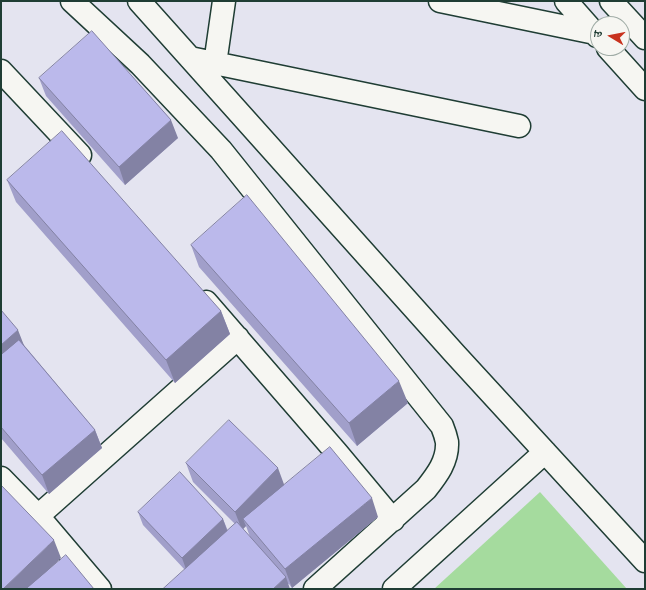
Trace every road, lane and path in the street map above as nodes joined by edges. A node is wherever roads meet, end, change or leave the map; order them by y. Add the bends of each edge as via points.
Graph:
1 (72, 1) edge
2 (139, 1) edge
3 (224, 1) edge
4 (440, 1) edge
5 (566, 1) edge
6 (612, 1) edge
7 (590, 28) edge
8 (590, 37) edge
9 (645, 38) edge
10 (615, 56) edge
11 (190, 58) junction
12 (215, 64) junction
13 (1, 71) edge
14 (645, 89) edge
15 (519, 126) dead end
16 (94, 171) edge
17 (194, 288) edge
18 (238, 338) junction
19 (545, 452) junction
20 (1, 478) edge
21 (38, 516) junction
22 (393, 520) junction
23 (645, 561) edge
24 (100, 589) edge
25 (315, 589) edge
26 (394, 589) edge

1 - 22 street via 140,64 221,150 442,426 447,442 445,460 426,489
2 - 11 street
3 - 12 street
4 - 8 street
5 - 7 street
6 - 9 street
10 - 14 street
11 - 12 street
11 - 19 street
12 - 15 street
13 - 16 street
17 - 18 street
18 - 21 street
18 - 22 street
19 - 23 street
19 - 26 street
20 - 21 street
21 - 24 street
22 - 25 street

